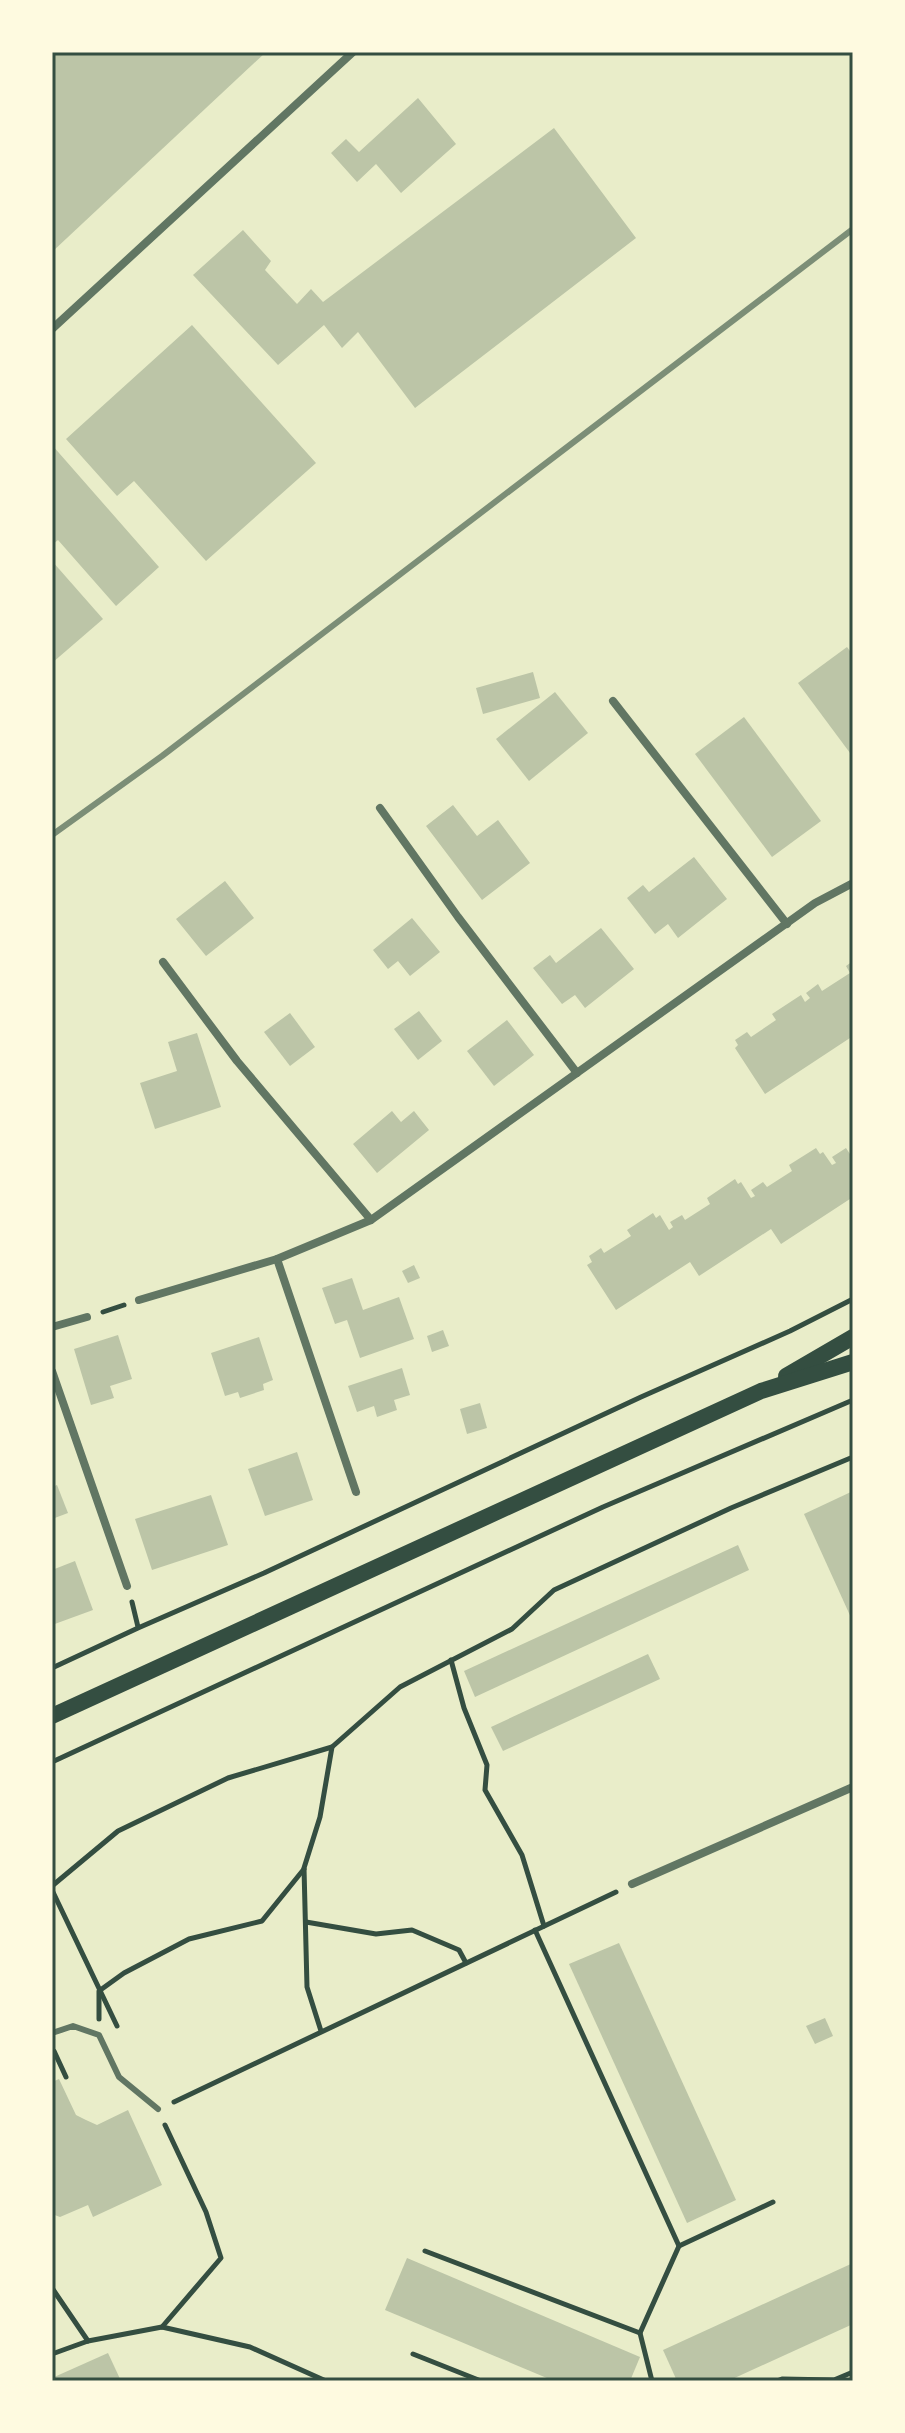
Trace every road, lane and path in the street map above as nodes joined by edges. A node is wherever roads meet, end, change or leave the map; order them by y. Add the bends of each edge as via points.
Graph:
1 (353, 52) edge
2 (52, 329) edge
3 (613, 701) dead end
4 (380, 808) dead end
5 (853, 883) edge
6 (787, 924) junction
7 (163, 962) dead end
8 (577, 1073) junction
9 (371, 1220) junction
10 (277, 1259) junction
11 (853, 1299) edge
12 (139, 1300) joint
13 (87, 1317) joint
14 (52, 1327) edge
15 (853, 1337) edge
16 (853, 1362) edge
17 (52, 1371) edge
18 (761, 1391) junction
19 (853, 1400) edge
20 (853, 1457) edge
21 (356, 1492) dead end
22 (127, 1586) dead end
23 (451, 1660) junction
24 (52, 1668) edge
25 (52, 1716) edge
26 (332, 1747) junction
27 (52, 1762) edge
28 (853, 1787) edge
29 (304, 1868) junction
30 (632, 1884) joint
31 (52, 1886) edge
32 (306, 1922) junction
33 (544, 1926) junction
34 (535, 1930) junction
35 (466, 1963) junction
36 (99, 1991) dead end
37 (321, 2031) junction
38 (52, 2033) edge
39 (57, 2059) dead end
40 (66, 2077) dead end
41 (158, 2109) joint
42 (773, 2202) dead end
43 (679, 2246) junction
44 (425, 2251) dead end
45 (52, 2288) edge
46 (640, 2333) junction
47 (88, 2341) junction
48 (52, 2354) edge
49 (413, 2354) dead end
50 (853, 2372) edge
51 (326, 2381) edge
52 (481, 2381) edge
53 (652, 2381) edge
54 (777, 2381) edge

1 - 2 street
3 - 6 street
4 - 8 street
5 - 6 street
6 - 8 street
7 - 9 street via 237,1061
8 - 9 street
9 - 10 street
10 - 12 street
10 - 21 street
11 - 24 path
12 - 13 path
13 - 14 street
15 - 18 main road
16 - 18 main road
17 - 22 street
18 - 25 main road
19 - 27 path via 588,1514
20 - 23 path via 554,1590 512,1629
23 - 26 path via 400,1687
23 - 33 path via 487,1765 485,1790 522,1855
26 - 29 path via 320,1817
26 - 31 path via 228,1778 118,1831
28 - 30 street
29 - 32 path
29 - 36 path via 262,1921 189,1939
30 - 33 path
32 - 35 path via 376,1934 412,1930 459,1950
32 - 37 path via 307,1987
33 - 34 path
34 - 35 path
34 - 43 path
35 - 37 path
37 - 41 path
38 - 41 lane via 73,2026 99,2035 119,2077
39 - 40 path
42 - 43 path
43 - 46 path
44 - 46 path
45 - 47 path
46 - 53 path
47 - 48 path
47 - 51 path via 162,2327 250,2347
49 - 52 path
50 - 54 path via 834,2380

